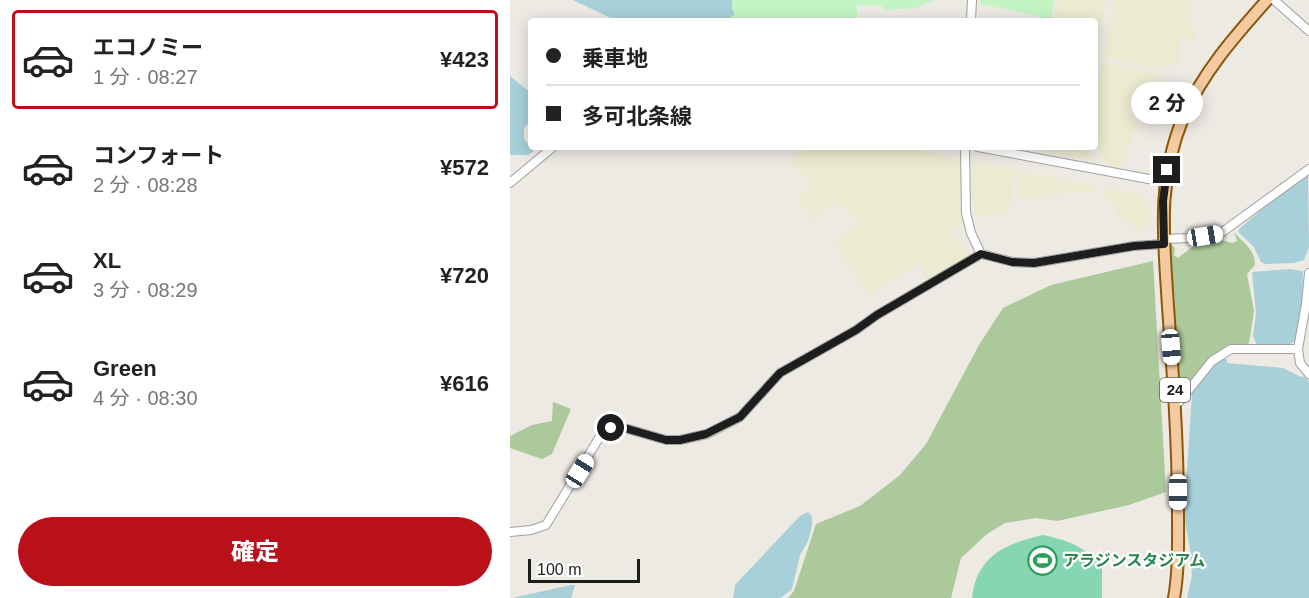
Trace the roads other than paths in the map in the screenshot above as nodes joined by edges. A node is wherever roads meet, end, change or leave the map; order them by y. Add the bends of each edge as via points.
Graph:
1 (972, 0) edge
2 (1274, 0) edge
3 (1262, 2) edge
4 (970, 18) edge
5 (1309, 31) edge
6 (549, 150) edge
7 (965, 150) edge
8 (994, 150) edge
9 (1309, 169) edge
10 (1165, 182) junction
11 (510, 183) edge
12 (1164, 241) junction
13 (981, 254) junction
14 (1309, 273) edge
15 (1298, 349) junction
16 (1309, 374) edge
17 (1176, 402) junction
18 (510, 532) edge
19 (1174, 598) edge

1 - 4 street
2 - 5 street
3 - 10 main road, 24 via 1195,93 1175,141
6 - 11 street
7 - 13 street via 966,213
8 - 10 street
9 - 12 street via 1221,233
10 - 12 main road, 24
12 - 13 street via 1034,263
12 - 17 main road, 24
13 - 18 street via 780,373 740,417 706,434 666,440 621,427 602,433 546,525
14 - 15 street
15 - 16 street via 1300,363
15 - 17 street via 1231,350 1212,361
17 - 19 main road, 24 via 1178,550

